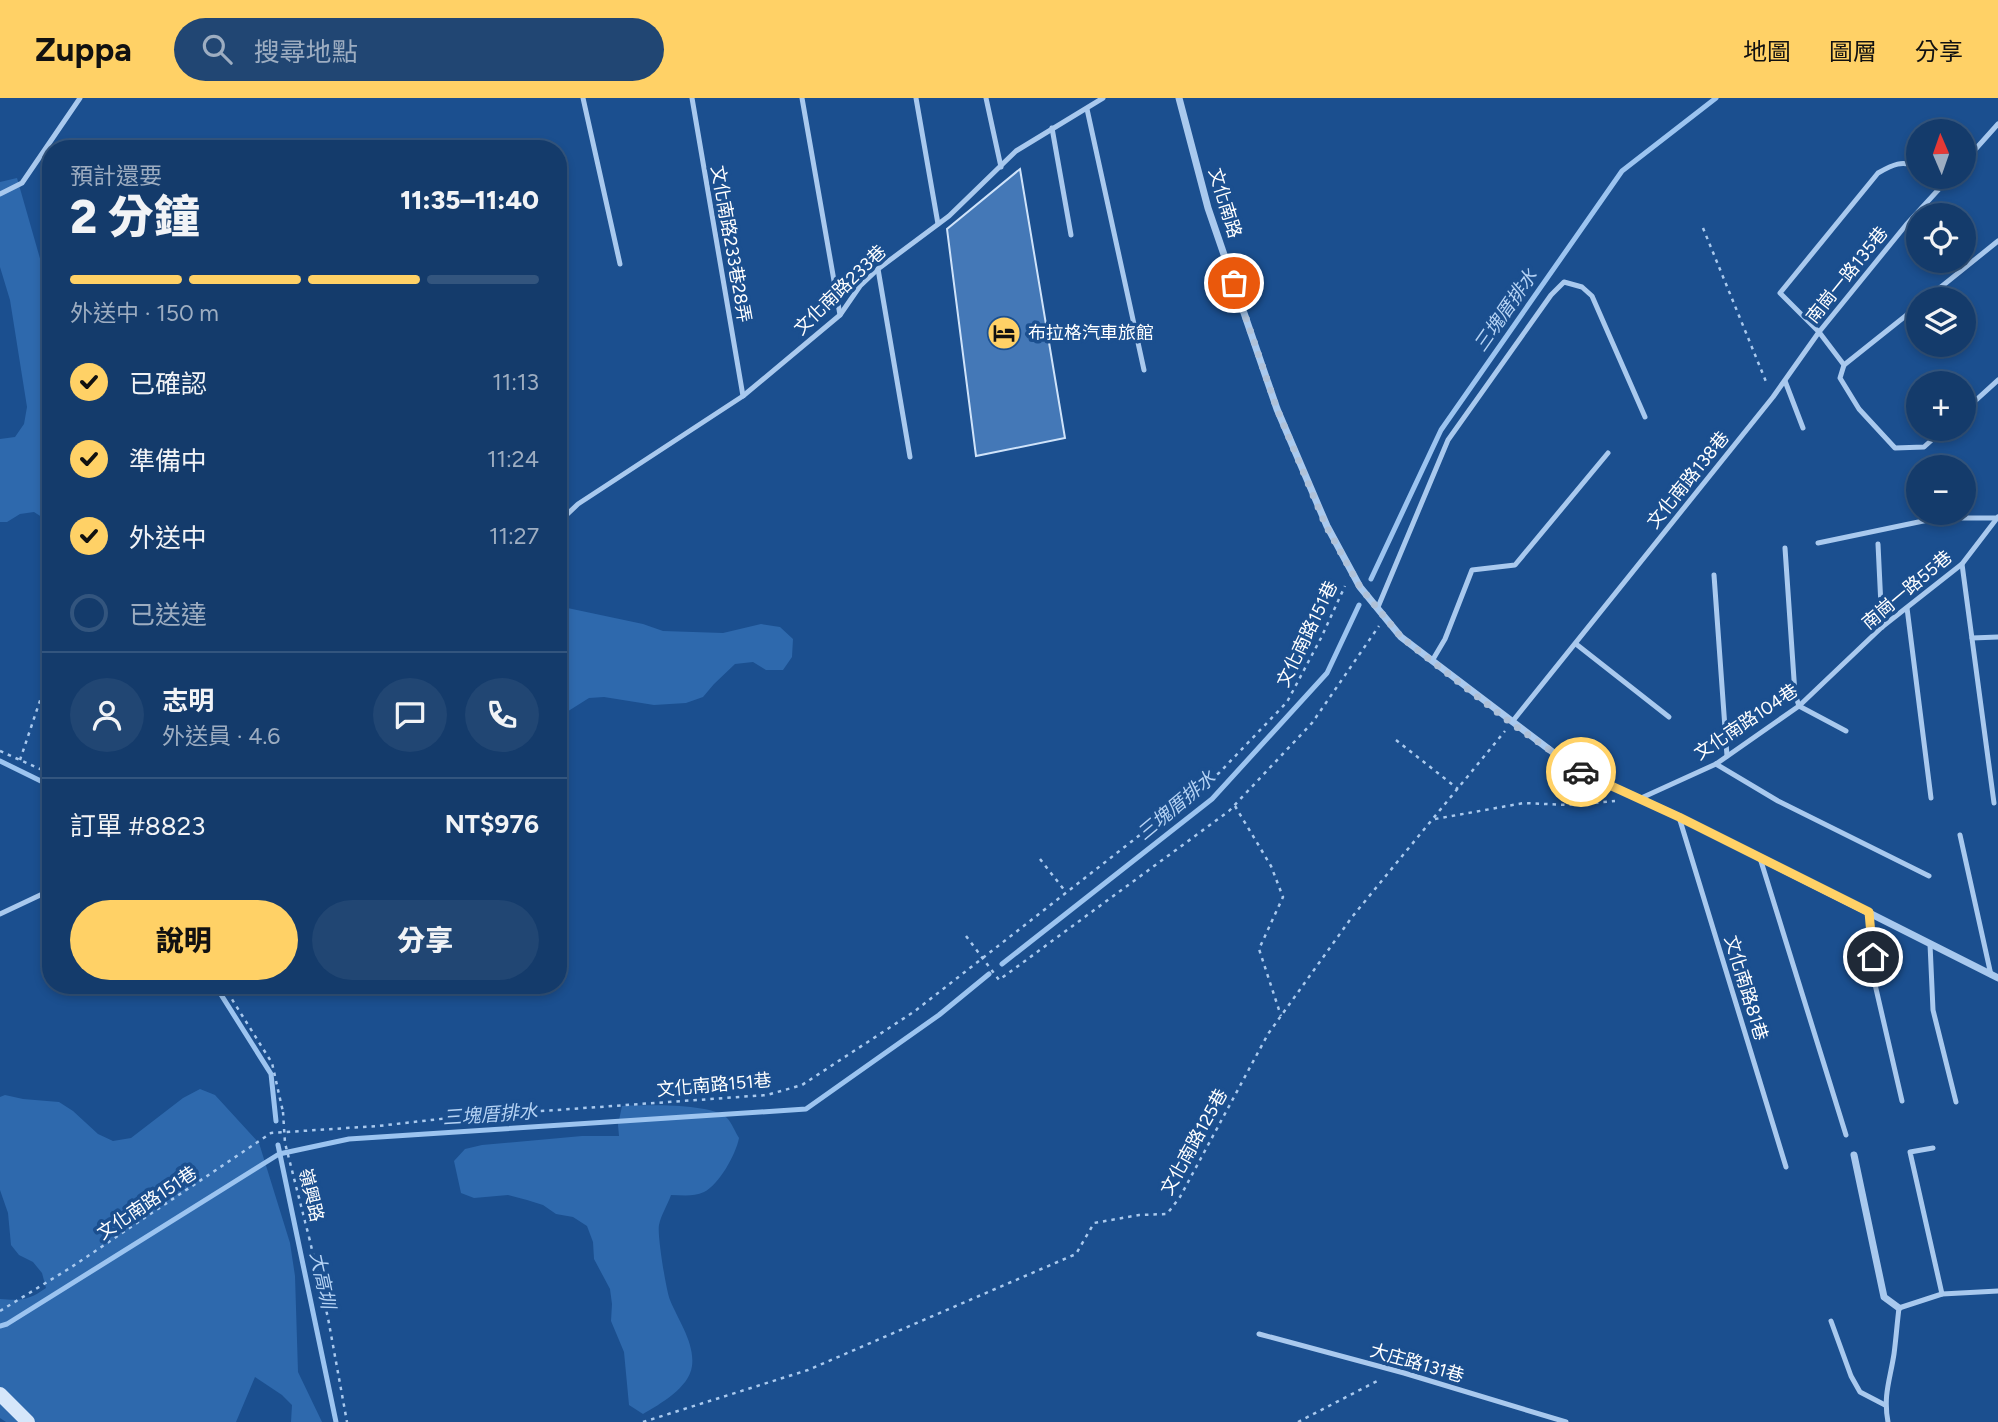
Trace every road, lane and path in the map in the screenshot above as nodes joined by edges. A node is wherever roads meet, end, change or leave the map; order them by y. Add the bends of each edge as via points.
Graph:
1 (80, 98) edge
2 (583, 98) edge
3 (692, 98) edge
4 (802, 98) edge
5 (916, 98) edge
6 (986, 98) edge
7 (1103, 98) edge
8 (1179, 98) edge
9 (1087, 108) junction
10 (1998, 124) edge
11 (1052, 128) junction
12 (51, 140) edge
13 (1976, 149) edge
14 (42, 154) edge
15 (1906, 164) edge
16 (1000, 167) junction
17 (1939, 189) edge
18 (0, 194) edge
19 (938, 224) junction
20 (1703, 228) dead end
21 (1071, 235) dead end
22 (1998, 241) edge
23 (620, 264) dead end
24 (878, 269) junction
25 (1941, 287) edge
26 (840, 315) junction
27 (1906, 316) edge
28 (1819, 332) junction
29 (1844, 365) junction
30 (1144, 370) dead end
31 (1998, 380) edge
32 (1785, 381) junction
33 (743, 396) junction
34 (1773, 397) junction
35 (1976, 400) edge
36 (1646, 417) dead end
37 (1803, 428) dead end
38 (1931, 441) edge
39 (1608, 453) dead end
40 (910, 457) dead end
41 (567, 514) edge
42 (1997, 517) edge
43 (1818, 543) dead end
44 (1878, 544) dead end
45 (1785, 548) dead end
46 (1962, 565) junction
47 (1352, 570) junction
48 (1714, 575) dead end
49 (1378, 607) junction
50 (1907, 608) junction
51 (1385, 617) junction
52 (1882, 627) junction
53 (1998, 637) edge
54 (1972, 638) junction
55 (1576, 644) junction
56 (1858, 651) joint
57 (1432, 661) junction
58 (42, 695) edge
59 (1799, 706) junction
60 (1669, 717) dead end
61 (1511, 723) junction
62 (1846, 732) dead end
63 (1396, 740) dead end
64 (0, 751) edge
65 (1727, 756) junction
66 (20, 760) junction
67 (1716, 764) junction
68 (42, 770) edge
69 (1458, 789) junction
70 (1931, 798) dead end
71 (1639, 799) junction
72 (1994, 803) dead end
73 (1235, 805) junction
74 (1679, 817) junction
75 (1434, 819) junction
76 (1960, 835) dead end
77 (1760, 857) junction
78 (1040, 859) dead end
79 (1929, 876) dead end
80 (1065, 891) junction
81 (42, 894) edge
82 (1869, 912) junction
83 (0, 914) edge
84 (966, 936) dead end
85 (1930, 942) junction
86 (982, 959) junction
87 (1995, 976) edge
88 (229, 994) edge
89 (1281, 1016) junction
90 (1902, 1101) dead end
91 (1956, 1102) dead end
92 (1846, 1135) dead end
93 (1933, 1148) dead end
94 (1854, 1155) dead end
95 (1786, 1167) dead end
96 (1998, 1291) edge
97 (1942, 1294) junction
98 (1899, 1308) junction
99 (0, 1311) edge
100 (1831, 1321) dead end
101 (1259, 1334) dead end
102 (1404, 1373) junction
103 (0, 1394) edge
104 (1885, 1405) junction
105 (28, 1422) edge
106 (348, 1422) edge
107 (643, 1422) edge
108 (1298, 1422) edge
109 (1566, 1422) edge
110 (1888, 1422) edge

1 - 12 lane
2 - 23 lane
3 - 33 lane, 文化南路233巷28弄
4 - 26 lane
5 - 19 lane
6 - 16 lane
7 - 9 lane, 文化南路233巷
8 - 47 street, 文化南路 via 1208,208 1277,409 1326,526
9 - 11 lane, 文化南路233巷
9 - 30 lane
10 - 13 lane
11 - 16 lane, 文化南路233巷
11 - 21 lane
14 - 18 lane via 22,183
15 - 28 lane via 1878,173 1780,293
16 - 19 lane, 文化南路233巷
17 - 28 lane, 南崗一路135巷
19 - 24 lane, 文化南路233巷
20 - 34 path
22 - 25 lane
24 - 26 lane, 文化南路233巷
24 - 40 lane
26 - 33 lane, 文化南路233巷
27 - 29 lane
28 - 29 lane
28 - 32 lane, 南崗一路135巷
29 - 38 lane via 1840,378 1859,409 1895,448 1924,447
31 - 35 lane
32 - 34 lane, 南崗一路135巷
32 - 37 lane
33 - 41 lane, 文化南路233巷
34 - 55 lane, 文化南路138巷
36 - 49 lane via 1592,296 1582,287 1564,282 1448,440
39 - 57 lane via 1515,565 1472,570
42 - 43 lane via 1952,515
42 - 46 lane, 南崗一路55巷
44 - 52 lane
45 - 59 lane
46 - 50 lane, 南崗一路55巷
46 - 54 lane
47 - 49 street, 文化南路
47 - 80 path, 文化南路151巷 via 1287,702 1219,773
48 - 65 lane
49 - 51 street, 文化南路
50 - 52 lane, 南崗一路55巷
50 - 70 lane
51 - 57 street, 文化南路 via 1401,637
51 - 73 path via 1312,723
52 - 56 lane, 南崗一路55巷
53 - 54 lane
54 - 72 lane
55 - 60 lane
55 - 61 lane, 文化南路138巷
56 - 59 lane, 文化南路104巷
57 - 61 street, 文化南路
58 - 66 path
59 - 62 lane
59 - 65 lane, 文化南路104巷
61 - 69 path, 文化南路125巷
61 - 71 street, 文化南路 via 1575,769
63 - 69 path
64 - 66 path
65 - 67 lane, 文化南路104巷
66 - 68 path
67 - 71 lane, 文化南路104巷
67 - 79 lane via 1778,801
69 - 75 path, 文化南路125巷
71 - 74 street, 文化南路
71 - 75 path via 1568,805 1524,803
73 - 86 path via 999,980
73 - 89 path via 1271,866 1283,897 1259,949
74 - 77 street, 文化南路
74 - 95 lane, 文化南路81巷
75 - 89 path, 文化南路125巷 via 1352,917
76 - 87 lane
77 - 82 street, 文化南路
77 - 92 lane
78 - 80 path
80 - 86 path, 文化南路151巷
81 - 83 lane
82 - 85 street, 文化南路
82 - 90 lane via 1874,980
84 - 86 path
85 - 87 street, 文化南路
85 - 91 lane via 1933,1010
86 - 99 path, 文化南路151巷 via 915,1011 802,1085 767,1096 271,1133
88 - 106 path, 嶺興路, bridge via 272,1063 285,1143
89 - 107 path, 文化南路125巷 via 1167,1214 1094,1223 1076,1254 808,1370
93 - 97 lane via 1910,1152
94 - 98 street via 1884,1297
96 - 97 lane
97 - 98 lane
98 - 104 lane
100 - 104 lane via 1860,1392
101 - 102 lane, 大庄路131巷
102 - 108 path via 1375,1380
102 - 109 lane, 大庄路131巷
103 - 105 main road
104 - 110 lane

